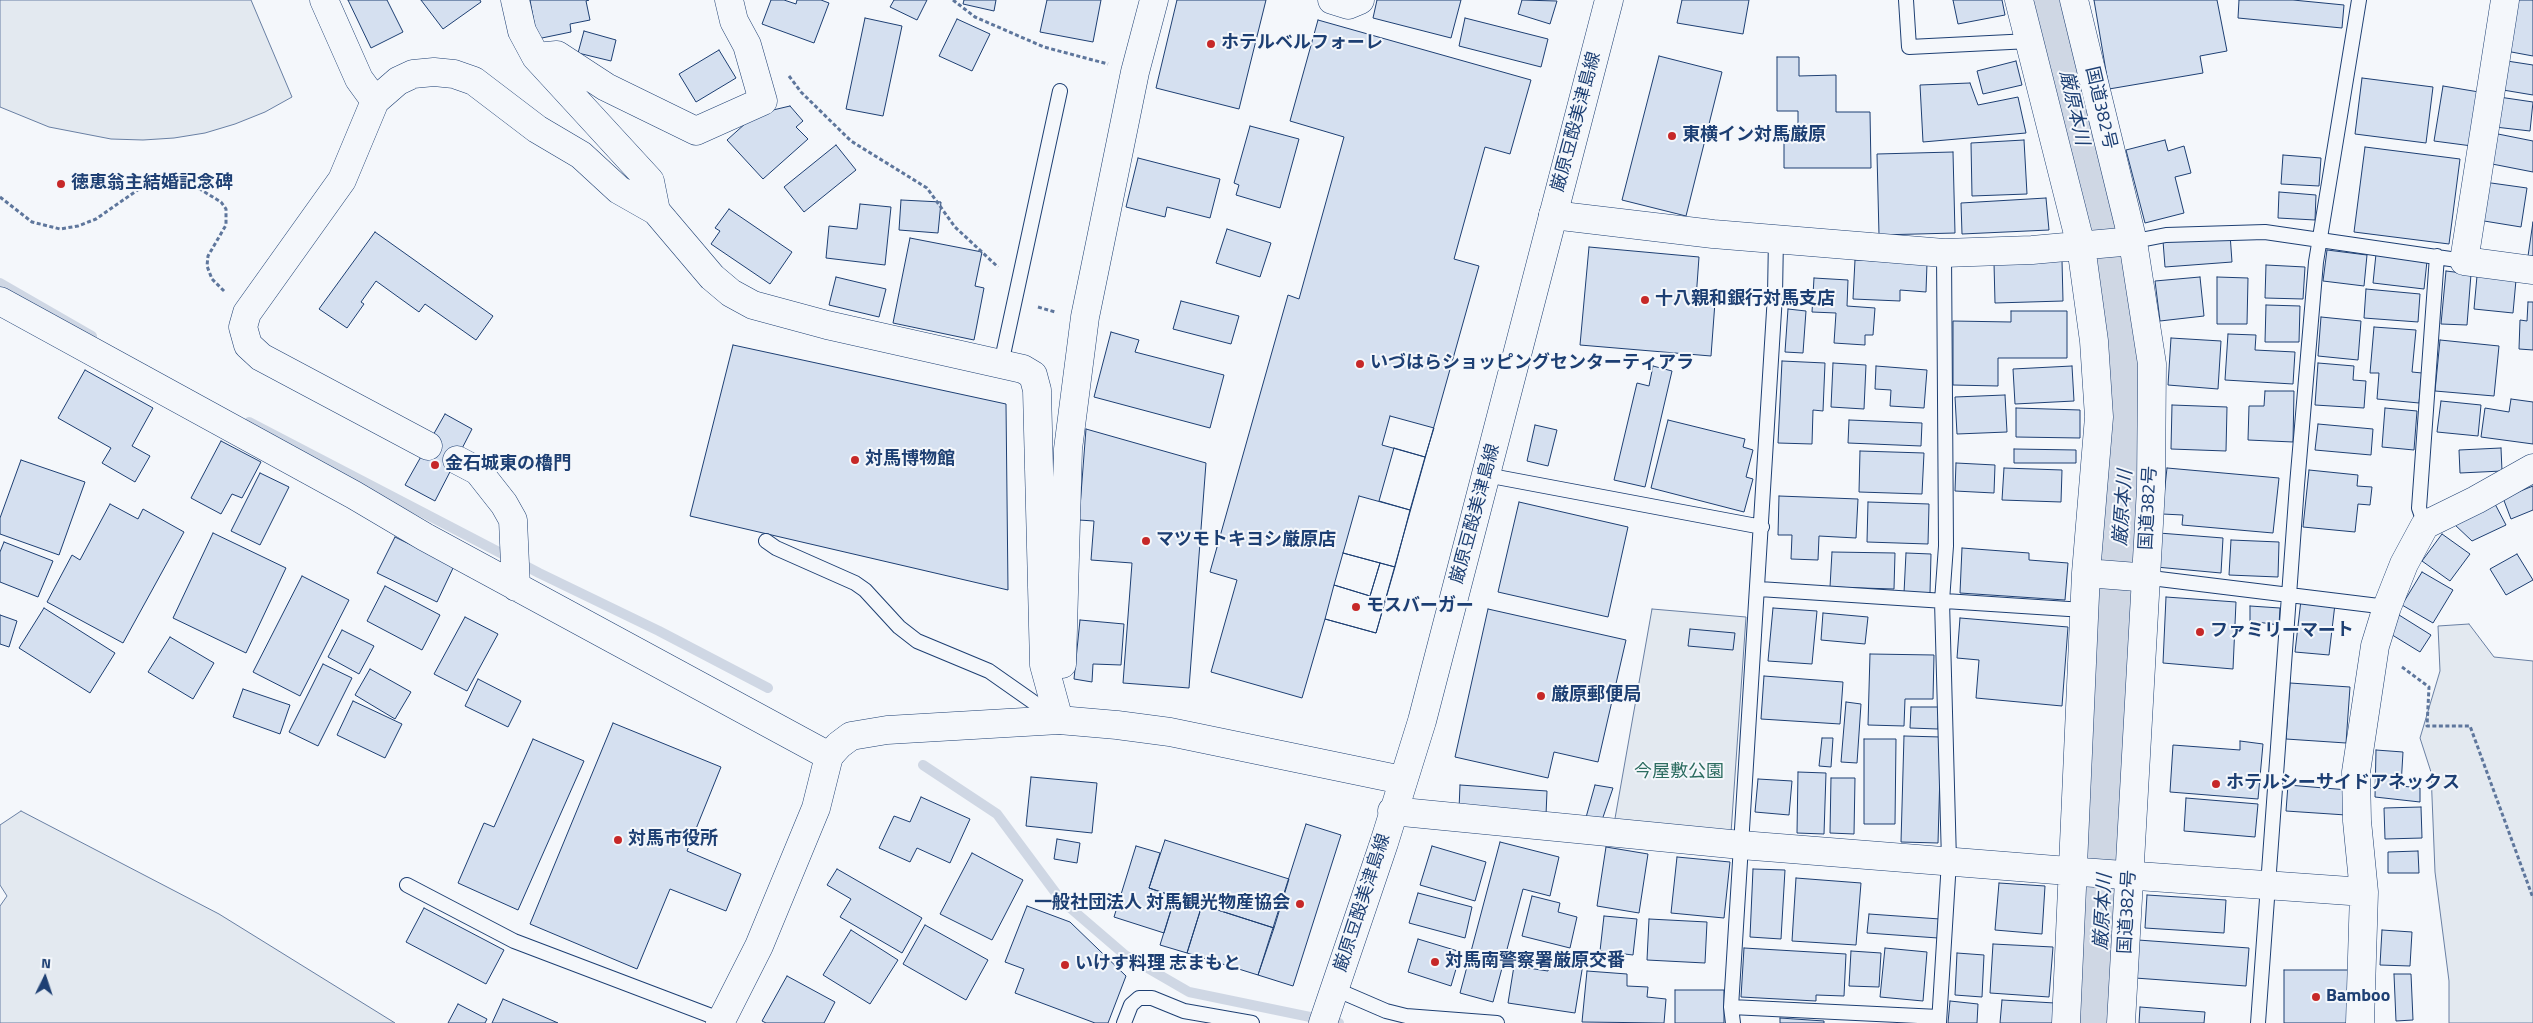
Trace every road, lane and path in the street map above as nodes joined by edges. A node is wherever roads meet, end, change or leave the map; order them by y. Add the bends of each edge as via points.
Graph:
1 (324, 0) edge
2 (515, 0) edge
3 (729, 0) edge
4 (953, 0) edge
5 (1154, 0) edge
6 (1332, 0) edge
7 (1360, 0) edge
8 (1609, 0) edge
9 (1906, 0) edge
10 (2019, 0) edge
11 (2074, 0) edge
12 (2360, 0) edge
13 (2505, 0) edge
14 (2030, 41) junction
15 (536, 58) junction
16 (784, 68) dead end
17 (1135, 72) junction
18 (1060, 91) dead end
19 (375, 101) junction
20 (0, 198) edge
21 (656, 211) junction
22 (1553, 215) junction
23 (1776, 237) junction
24 (2322, 238) junction
25 (2128, 242) junction
26 (2087, 245) junction
27 (1944, 252) junction
28 (2437, 256) junction
29 (2464, 261) junction
30 (2533, 270) edge
31 (1018, 288) junction
32 (0, 301) edge
33 (247, 313) junction
34 (1085, 317) junction
35 (1001, 364) junction
36 (428, 446) dead end
37 (457, 460) dead end
38 (2533, 468) edge
39 (1486, 475) junction
40 (2425, 524) junction
41 (1762, 527) junction
42 (766, 541) dead end
43 (2091, 573) junction
44 (2141, 577) junction
45 (516, 587) junction
46 (1759, 589) junction
47 (2290, 596) junction
48 (1942, 601) junction
49 (2386, 607) junction
50 (2084, 610) junction
51 (2376, 646) junction
52 (1059, 720) junction
53 (829, 756) junction
54 (1402, 780) junction
55 (1392, 811) junction
56 (1741, 845) junction
57 (1949, 861) junction
58 (2078, 871) junction
59 (2126, 875) junction
60 (407, 885) dead end
61 (2268, 885) junction
62 (2364, 892) junction
63 (2533, 898) edge
64 (1329, 1005) edge
65 (1731, 1007) junction
66 (1939, 1020) edge
67 (1456, 1021) edge
68 (723, 1022) edge
69 (1124, 1023) edge
70 (1252, 1023) edge
71 (1497, 1023) edge
72 (1732, 1023) edge
73 (2066, 1023) edge
74 (2121, 1023) edge
75 (2258, 1023) edge
76 (2360, 1023) edge

1 - 19 main road via 359,79
2 - 15 main road via 522,31
3 - 15 main road via 734,22 747,45 763,101 696,131 606,86 557,55
4 - 17 path via 975,17 1044,47
5 - 17 main road
6 - 7 main road via 1348,4
8 - 22 main road, 厳原豆酘美津島線
9 - 14 lane via 1909,47
10 - 14 main road
11 - 25 main road, 国道382号
12 - 24 lane
13 - 29 main road
14 - 26 main road
15 - 21 main road via 650,182
16 - 31 path via 801,92 851,141 927,188 955,227
17 - 34 main road
18 - 31 lane
19 - 21 main road via 398,81 414,74 440,73 474,81 536,129 581,155 619,190
19 - 33 main road via 342,180
20 - 33 path via 32,222 60,229 96,219 139,189 154,184 175,182 198,188 226,208 226,225 208,256 207,266 212,279
21 - 35 main road via 712,277 753,305 826,325
22 - 23 main road via 1713,234
22 - 39 main road, 厳原豆酘美津島線
23 - 27 main road
23 - 41 lane
24 - 25 lane via 2265,232 2208,232
24 - 28 lane
24 - 47 lane via 2316,262 2307,360
25 - 26 main road
25 - 44 main road, 国道382号 via 2152,364 2152,445
26 - 27 main road
26 - 43 main road via 2099,417
27 - 48 lane via 1946,546
28 - 29 lane
28 - 40 lane via 2419,508
29 - 30 main road
31 - 34 path via 1040,309
31 - 35 lane
32 - 45 main road
33 - 36 main road via 245,336 248,345 261,357
34 - 52 main road via 1068,448
35 - 52 main road via 1033,375 1038,390 1044,665
37 - 45 main road via 478,471 513,520
38 - 40 main road
39 - 41 lane
39 - 54 main road, 厳原豆酘美津島線 via 1422,721
40 - 49 main road
41 - 46 lane
42 - 52 lane via 855,583 917,641 989,672
43 - 44 main road
43 - 50 main road
44 - 47 lane
44 - 59 main road, 国道382号
45 - 53 main road
46 - 48 lane
46 - 56 lane
47 - 49 lane
47 - 61 lane
48 - 50 lane
48 - 57 lane
49 - 51 main road
50 - 58 main road
51 - 62 main road via 2356,772
51 - 63 path via 2429,687 2427,726 2470,726
52 - 53 main road via 887,730 851,736
52 - 54 main road via 1170,732
53 - 68 main road via 812,817 759,946
54 - 55 main road, 厳原豆酘美津島線
55 - 56 main road
55 - 64 main road, 厳原豆酘美津島線 via 1384,844
56 - 57 main road
56 - 65 lane
57 - 58 main road
57 - 66 lane
58 - 59 main road
58 - 73 main road
59 - 61 main road
59 - 74 main road, 国道382号
60 - 68 lane via 514,941
61 - 62 main road
61 - 75 lane
62 - 76 main road
64 - 67 lane
65 - 66 lane
65 - 72 lane
67 - 71 lane
69 - 70 lane via 1131,1005 1139,998 1152,998 1184,1011

